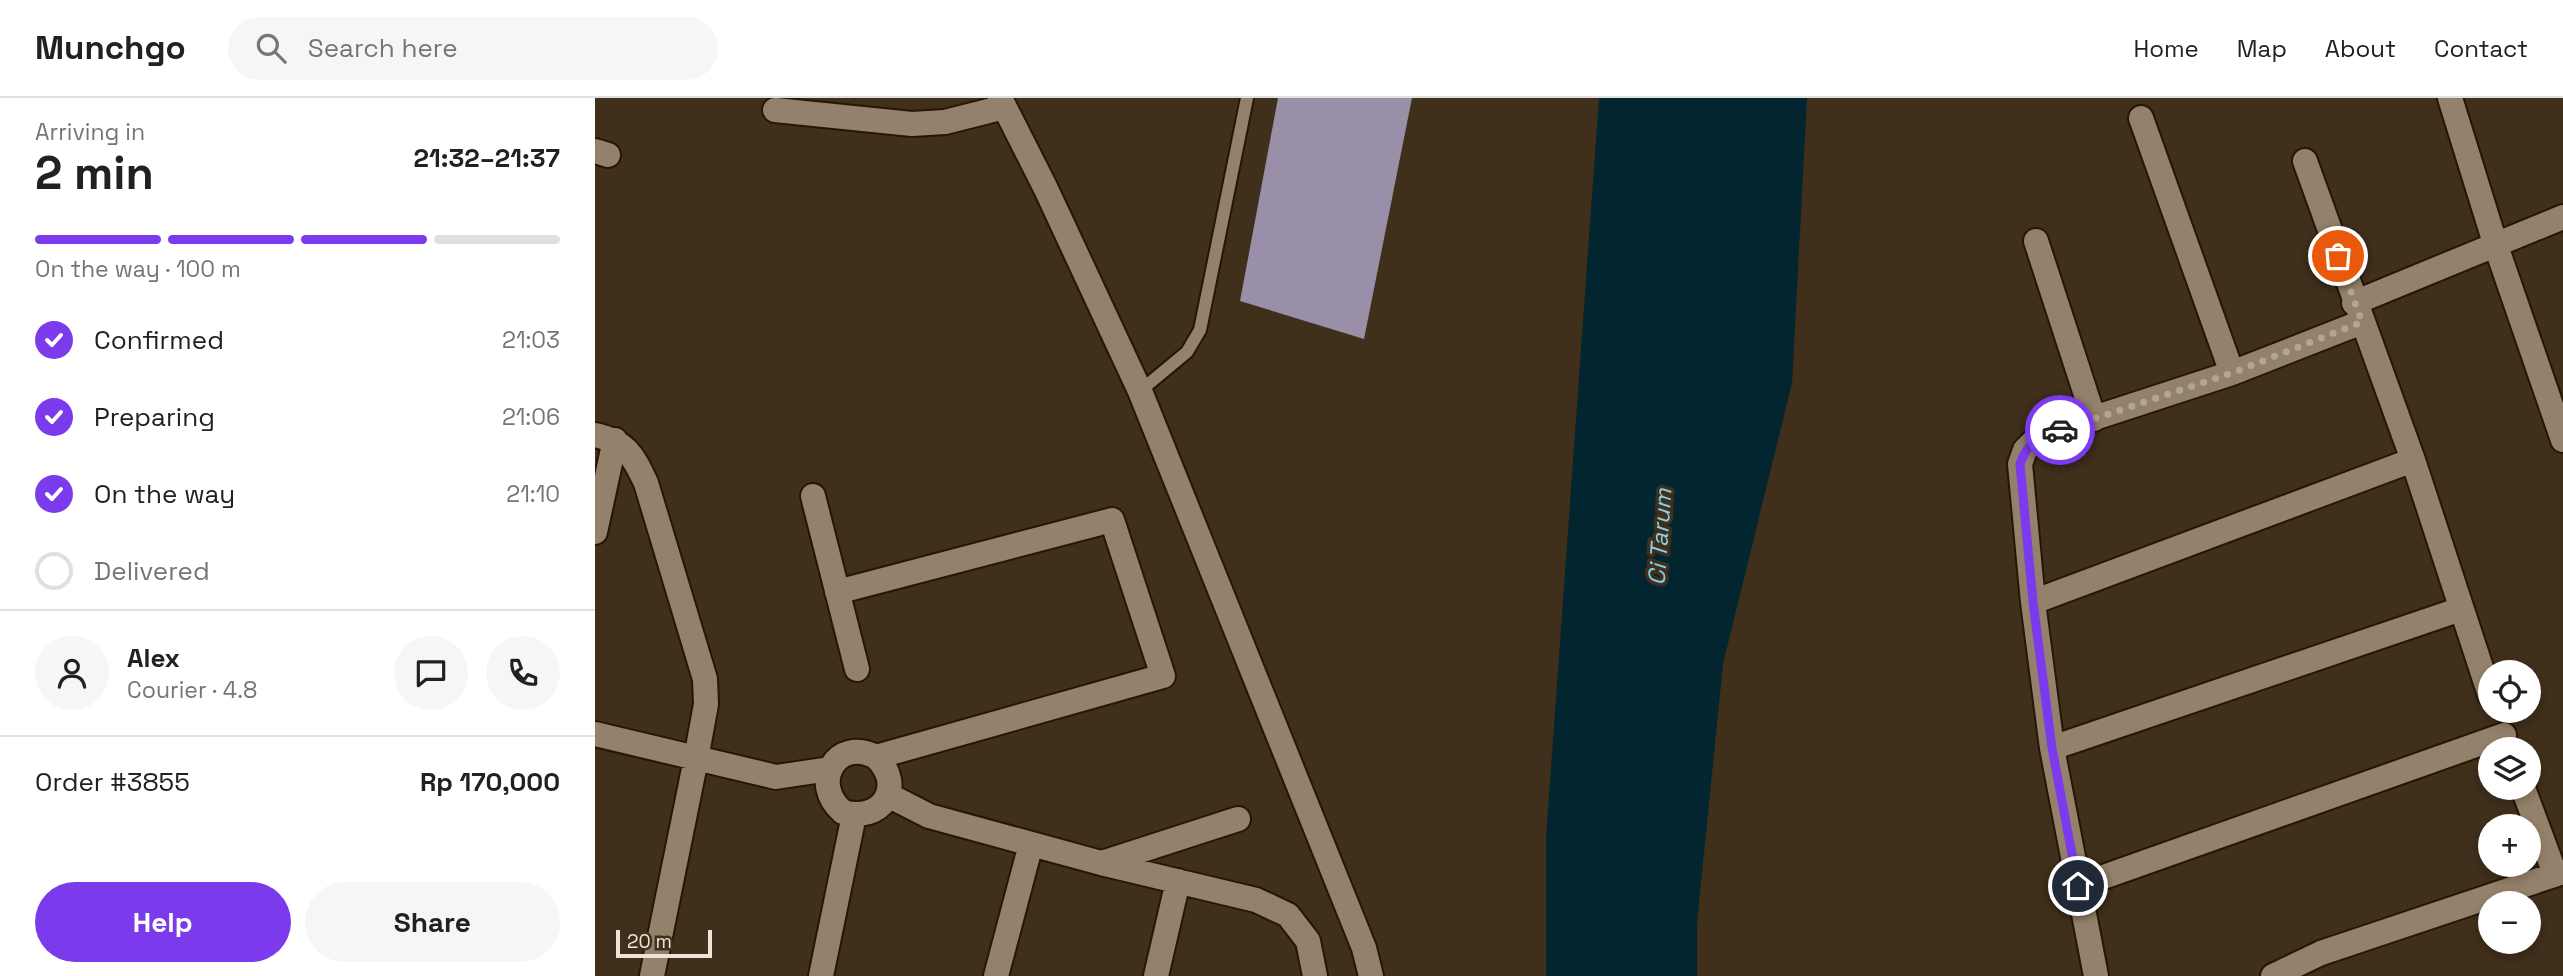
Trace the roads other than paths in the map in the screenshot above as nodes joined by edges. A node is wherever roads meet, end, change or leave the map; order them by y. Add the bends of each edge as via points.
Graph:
1 (1247, 98) edge
2 (2450, 98) edge
3 (1002, 103) edge
4 (775, 110) dead end
5 (2141, 118) dead end
6 (2305, 161) dead end
7 (2563, 217) edge
8 (2036, 242) dead end
9 (2495, 243) junction
10 (2358, 312) junction
11 (2232, 373) junction
12 (1140, 391) junction
13 (2094, 419) junction
14 (605, 437) edge
15 (2563, 440) edge
16 (2413, 460) junction
17 (813, 496) dead end
18 (595, 532) edge
19 (837, 592) junction
20 (2033, 602) junction
21 (2461, 609) junction
22 (2478, 660) edge
23 (857, 669) dead end
24 (595, 734) edge
25 (2052, 748) junction
26 (2478, 752) edge
27 (876, 757) junction
28 (696, 759) junction
29 (830, 769) junction
30 (776, 777) junction
31 (888, 795) junction
32 (829, 796) junction
33 (2528, 800) edge
34 (854, 815) junction
35 (1238, 819) dead end
36 (1031, 844) junction
37 (1101, 863) junction
38 (2559, 873) edge
39 (1178, 881) junction
40 (2078, 886) junction
41 (652, 976) edge
42 (821, 976) edge
43 (996, 976) edge
44 (1156, 976) edge
45 (1315, 976) edge
46 (1371, 976) edge
47 (2096, 976) edge
48 (2273, 976) edge

1 - 12 lane via 1200,330 1187,352
2 - 9 street
3 - 4 street via 945,121 912,124
3 - 12 street
5 - 11 street
6 - 10 street
7 - 9 street
8 - 13 street
9 - 10 street
9 - 15 street
10 - 11 street
10 - 16 street
11 - 13 street
12 - 46 street via 1364,948
13 - 20 street via 2039,436 2025,450 2020,464
14 - 18 street
14 - 28 street via 633,457 646,483 705,680 706,704
16 - 20 street
16 - 21 street
17 - 19 street
19 - 23 street
19 - 27 street via 1112,520 1163,676
20 - 25 street
21 - 22 street
21 - 25 street
24 - 28 street
25 - 40 street
26 - 40 street
27 - 29 street via 868,752 847,753
27 - 31 street via 888,774
28 - 30 street
28 - 41 street
29 - 30 street
29 - 32 street
30 - 32 street
31 - 34 street via 875,811
31 - 36 street via 929,816
32 - 34 street via 843,812
33 - 38 street
34 - 42 street
35 - 37 street
36 - 37 street
36 - 43 street
37 - 39 street
38 - 48 street via 2321,953
39 - 44 street
39 - 45 street via 1256,900 1287,915 1308,942
40 - 47 street

